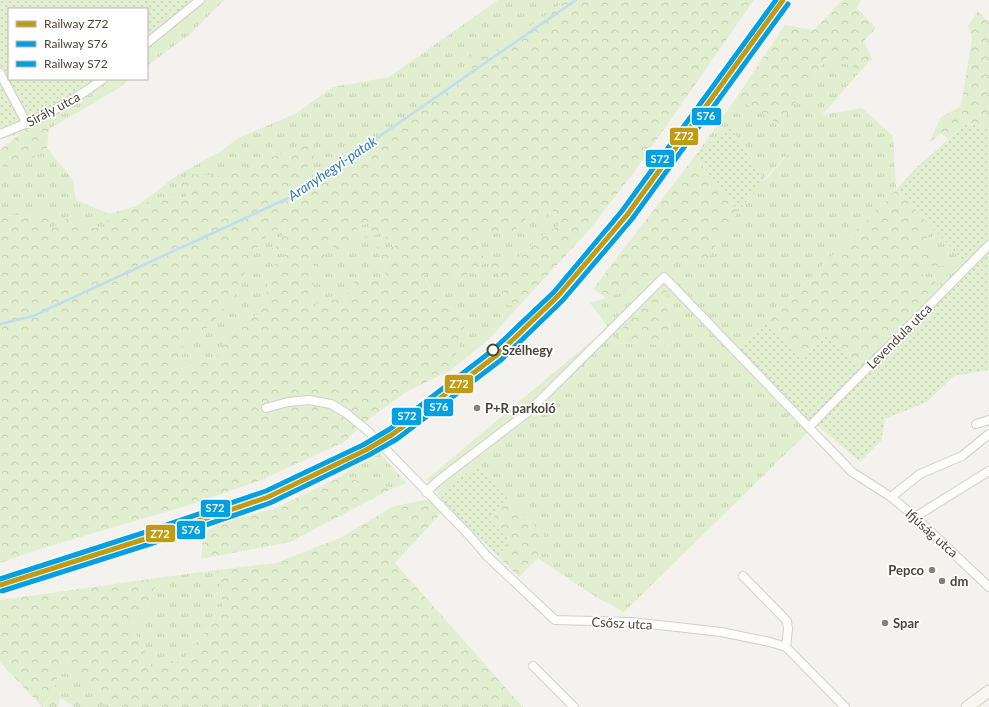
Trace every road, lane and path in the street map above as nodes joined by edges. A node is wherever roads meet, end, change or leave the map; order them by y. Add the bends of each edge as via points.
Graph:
1 (197, 1) edge
2 (148, 42) edge
3 (0, 73) edge
4 (101, 80) edge
5 (27, 124) junction
6 (0, 134) edge
7 (989, 245) edge
8 (266, 408) dead end
9 (989, 420) edge
10 (976, 424) dead end
11 (809, 427) junction
12 (989, 434) edge
13 (989, 472) edge
14 (426, 492) junction
15 (891, 497) junction
16 (915, 517) junction
17 (743, 576) dead end
18 (989, 587) edge
19 (786, 647) junction
20 (533, 666) dead end
21 (989, 691) edge
22 (574, 707) edge
23 (844, 707) edge
24 (967, 707) edge

1 - 2 street
3 - 5 street
4 - 5 street, Sirály utca via 49,114
5 - 6 street, Sirály utca
7 - 11 street, Levendula utca
8 - 14 street, Csősz utca via 310,400 338,408 368,431
9 - 10 street
11 - 14 street, Ifjúság utca via 664,277 528,412
11 - 15 street, Ifjúság utca via 852,472
12 - 15 street via 962,456 920,474
13 - 16 street
14 - 19 street, Csősz utca via 487,556 555,620 630,622 721,632
15 - 16 street, Ifjúság utca
16 - 18 street, Ifjúság utca
17 - 19 street via 786,621
19 - 23 street, Csősz utca
20 - 22 street
21 - 24 main road

